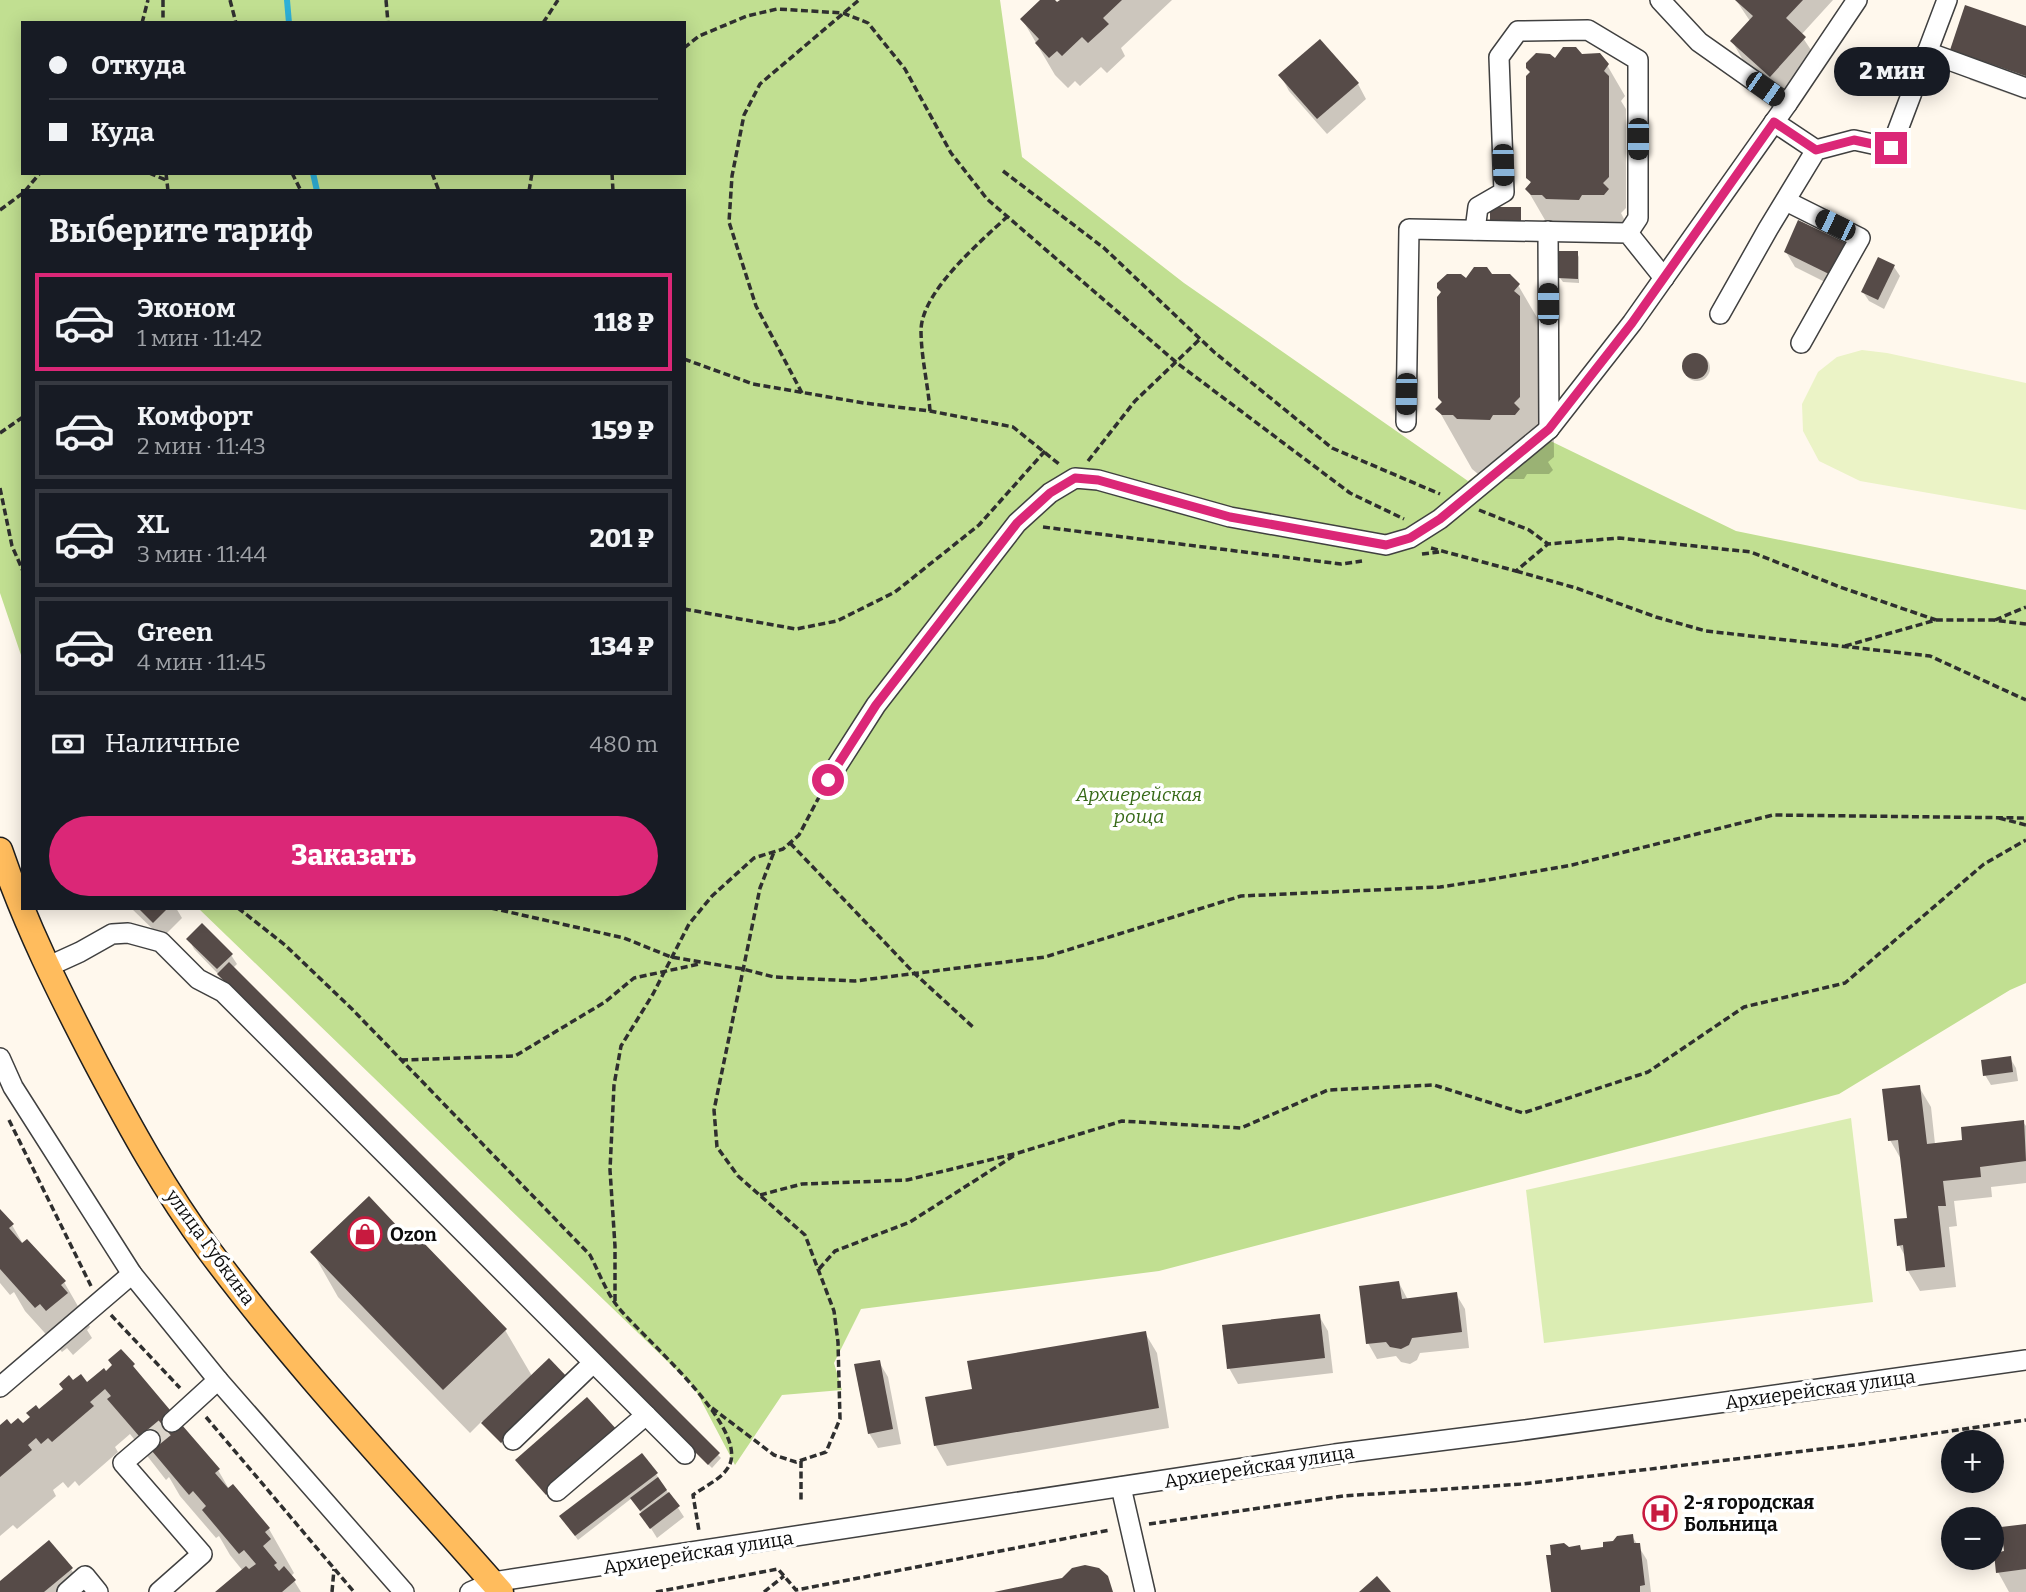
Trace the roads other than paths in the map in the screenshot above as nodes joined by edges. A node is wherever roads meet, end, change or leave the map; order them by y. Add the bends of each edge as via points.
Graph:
1 (1660, 0) edge
2 (1857, 0) edge
3 (1947, 0) edge
4 (1927, 52) junction
5 (2026, 88) edge
6 (1787, 104) junction
7 (1774, 122) junction
8 (1816, 150) junction
9 (1786, 201) junction
10 (1475, 230) junction
11 (1548, 231) junction
12 (1628, 233) junction
13 (1664, 278) junction
14 (1720, 314) dead end
15 (1801, 343) dead end
16 (1406, 422) dead end
17 (1549, 429) junction
18 (828, 780) road end
19 (0, 850) edge
20 (21, 902) edge
21 (24, 910) edge
22 (47, 967) junction
23 (0, 1058) edge
24 (132, 1274) junction
25 (2026, 1360) edge
26 (593, 1363) junction
27 (218, 1380) junction
28 (0, 1387) edge
29 (646, 1415) junction
30 (172, 1422) tunnel mouth
31 (150, 1440) tunnel mouth
32 (513, 1440) dead end
33 (684, 1454) dead end
34 (1121, 1487) junction
35 (557, 1491) dead end
36 (497, 1587) edge
37 (67, 1592) edge
38 (98, 1592) edge
39 (159, 1592) edge
40 (404, 1592) edge
41 (470, 1592) edge
42 (1145, 1592) edge

1 - 6 street via 1699,43
2 - 6 street
3 - 4 street
4 - 5 street
4 - 8 street via 1891,148 1854,140
6 - 7 street
7 - 8 street
7 - 13 street
8 - 9 street
9 - 14 street
9 - 15 street via 1860,237
10 - 11 street
10 - 12 street via 1478,207 1504,192 1499,57 1518,31 1588,30 1639,60 1638,218
10 - 16 street via 1409,229
11 - 12 street
11 - 17 street
12 - 13 street
13 - 17 street
17 - 18 street via 1416,541 1386,545 1230,517 1098,480 1075,478 1017,523 876,705
19 - 20 main road, улица Губкина
21 - 22 main road, улица Губкина
22 - 26 street via 112,934 128,933 161,942 198,979 223,992
22 - 36 main road, улица Губкина via 140,1147 207,1248 323,1392
23 - 24 street via 13,1087
24 - 27 street
24 - 28 street
25 - 34 street, Архиерейская улица
26 - 29 street
26 - 32 street
27 - 30 street
27 - 40 street
29 - 33 street
29 - 35 street
31 - 39 street via 123,1463 202,1554
34 - 36 street, Архиерейская улица
34 - 42 street
36 - 41 street, Архиерейская улица
37 - 38 street via 85,1576

